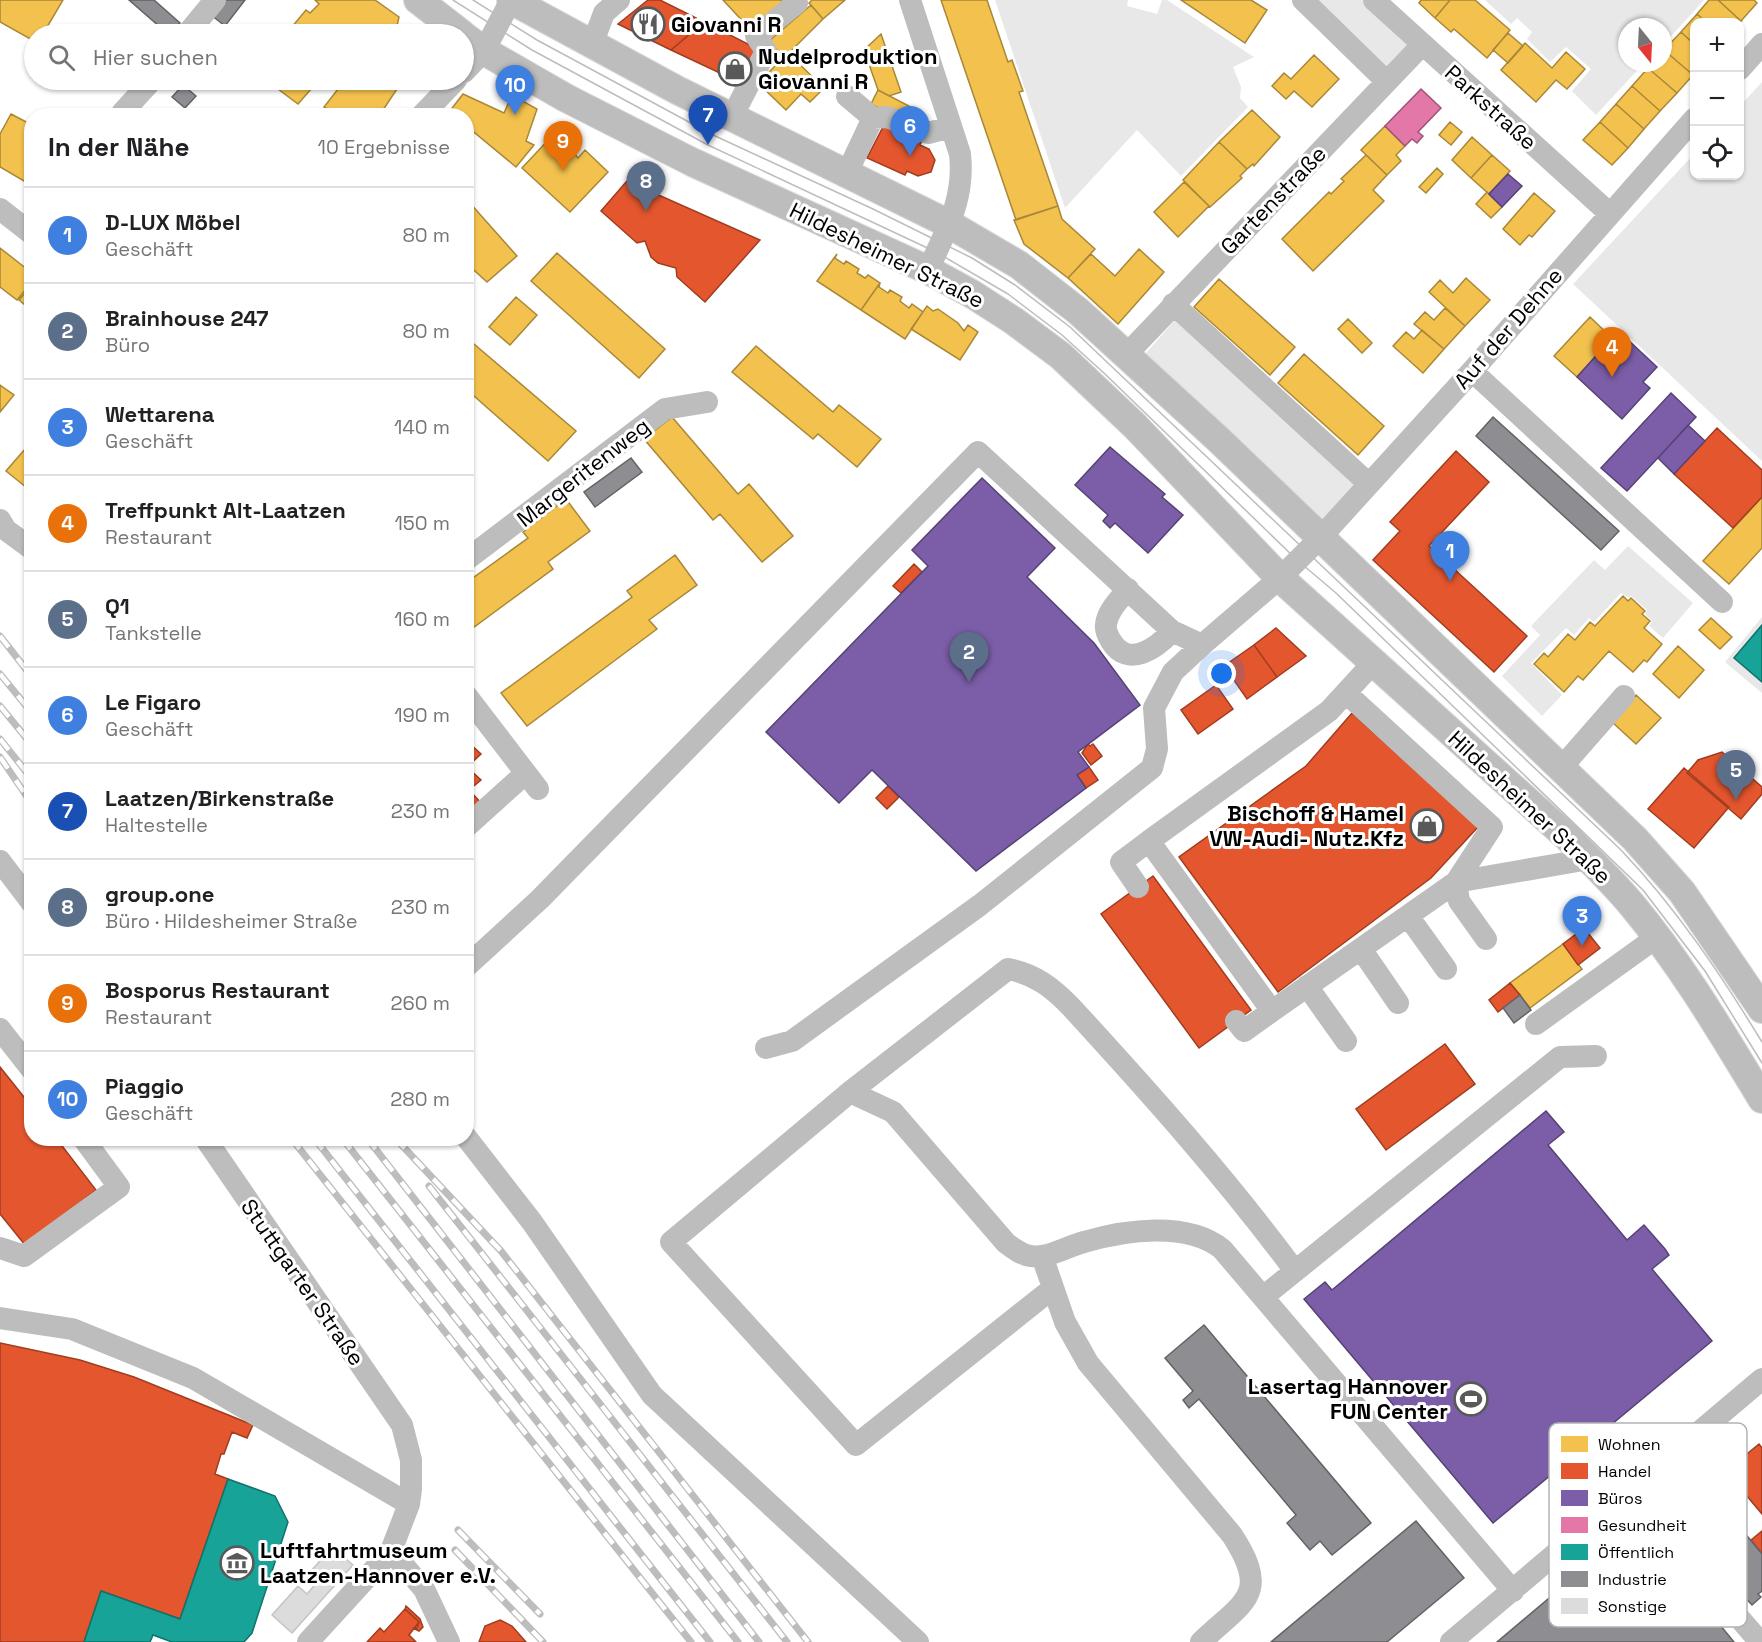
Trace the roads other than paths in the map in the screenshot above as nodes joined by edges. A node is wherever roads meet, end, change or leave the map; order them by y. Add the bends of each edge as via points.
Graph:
1 (215, 0) edge
2 (418, 0) edge
3 (511, 0) edge
4 (619, 0) edge
5 (909, 0) edge
6 (1303, 0) edge
7 (1374, 0) edge
8 (797, 3) dead end
9 (195, 24) edge
10 (449, 24) edge
11 (474, 36) edge
12 (474, 42) edge
13 (1762, 44) edge
14 (592, 45) junction
15 (1422, 45) junction
16 (1744, 64) edge
17 (1386, 81) junction
18 (143, 90) edge
19 (446, 90) edge
20 (847, 96) dead end
21 (126, 108) edge
22 (429, 108) edge
23 (732, 117) junction
24 (873, 118) junction
25 (1690, 124) edge
26 (951, 127) junction
27 (847, 173) junction
28 (0, 208) edge
29 (1609, 213) junction
30 (950, 224) junction
31 (24, 228) edge
32 (928, 270) junction
33 (1173, 304) junction
34 (1126, 356) junction
35 (1472, 371) junction
36 (707, 402) dead end
37 (1369, 484) junction
38 (0, 520) edge
39 (1321, 537) junction
40 (24, 543) edge
41 (474, 554) edge
42 (1280, 578) junction
43 (1128, 589) junction
44 (1722, 603) dead end
45 (1173, 631) junction
46 (1202, 645) junction
47 (1373, 663) junction
48 (1346, 693) junction
49 (1624, 696) dead end
50 (474, 705) edge
51 (1561, 768) junction
52 (474, 821) edge
53 (1149, 841) junction
54 (1589, 859) junction
55 (0, 861) edge
56 (1456, 882) junction
57 (1138, 887) dead end
58 (24, 892) edge
59 (1408, 916) junction
60 (1657, 937) junction
61 (1486, 939) dead end
62 (1360, 949) junction
63 (474, 960) edge
64 (1446, 969) dead end
65 (1307, 986) junction
66 (1398, 1003) dead end
67 (1762, 1009) edge
68 (1272, 1011) junction
69 (1236, 1021) dead end
70 (1536, 1023) dead end
71 (0, 1029) edge
72 (1346, 1041) dead end
73 (766, 1048) dead end
74 (1596, 1056) dead end
75 (24, 1060) edge
76 (850, 1092) junction
77 (1762, 1100) edge
78 (89, 1146) edge
79 (210, 1146) edge
80 (473, 1146) edge
81 (0, 1248) edge
82 (1042, 1256) junction
83 (1295, 1271) junction
84 (1053, 1288) junction
85 (1263, 1297) junction
86 (0, 1318) edge
87 (1762, 1379) edge
88 (1709, 1423) edge
89 (409, 1504) junction
90 (391, 1551) junction
91 (1549, 1560) edge
92 (1513, 1591) junction
93 (1747, 1627) edge
94 (308, 1642) edge
95 (449, 1642) edge
96 (918, 1642) edge
97 (1201, 1642) edge
98 (1451, 1642) edge
99 (1760, 1642) edge

1 - 9 street
2 - 10 main road, Hildesheimer Straße
3 - 11 street
3 - 14 main road
4 - 14 street via 604,13
5 - 26 street
6 - 17 street
7 - 15 street, Parkstraße
8 - 23 street via 756,36 766,51
12 - 32 main road, Hildesheimer Straße via 566,98 692,162
13 - 16 street
14 - 23 main road
15 - 17 street, Gartenstraße
15 - 29 street, Parkstraße
17 - 33 street, Gartenstraße
18 - 21 street
19 - 22 street
20 - 24 street
23 - 27 main road
24 - 26 street via 887,117 928,133
24 - 27 street
25 - 29 street, Auf der Dehne
26 - 30 street via 963,178
27 - 30 main road
28 - 31 street
29 - 35 street, Auf der Dehne
30 - 32 street
30 - 34 main road via 1019,265 1078,311
32 - 42 main road, Hildesheimer Straße via 980,299 1061,356 1135,426
33 - 34 street, Gartenstraße
33 - 37 street
34 - 39 main road
35 - 37 street, Auf der Dehne
35 - 44 street
36 - 41 street, Margeritenweg via 665,409
37 - 39 street, Auf der Dehne
38 - 40 street via 6,530
39 - 42 street
39 - 51 main road
42 - 46 street
42 - 47 main road, Hildesheimer Straße
43 - 45 street
43 - 45 street via 1110,611 1106,624 1115,647 1138,655 1152,650
43 - 63 street via 978,452 540,898
45 - 46 street
46 - 73 street via 1173,672 1154,708 1157,749 1152,768 980,904 792,1041
47 - 48 street
47 - 54 main road, Hildesheimer Straße
48 - 53 street via 1329,711
48 - 56 street via 1492,827
49 - 51 street
50 - 52 street via 532,781
51 - 67 main road via 1635,839 1682,892
53 - 57 street via 1121,862
53 - 68 street
54 - 56 street
54 - 60 main road, Hildesheimer Straße
55 - 58 street
56 - 59 street
56 - 61 street via 1459,901
59 - 62 street
59 - 64 street
60 - 70 street
60 - 77 main road, Hildesheimer Straße
62 - 65 street
62 - 66 street
65 - 68 street
65 - 72 street
68 - 69 street via 1244,1031
71 - 75 street
74 - 83 street via 1560,1057
76 - 82 street via 892,1112 1006,1243 1030,1256
76 - 83 street via 1008,969 1027,973 1054,990 1185,1132
76 - 84 street via 671,1242 856,1445
78 - 81 street via 119,1187 24,1256
79 - 89 street, Stuttgarter Straße via 402,1425 411,1460
80 - 96 street via 532,1222 652,1395
82 - 84 street
82 - 85 street via 1121,1234 1158,1231 1191,1235 1210,1239 1222,1249
83 - 85 street
84 - 97 street via 1065,1322 1088,1363 1232,1535 1248,1560 1252,1573 1247,1598
85 - 92 street
86 - 89 street via 72,1329 193,1378
87 - 88 street
89 - 90 street
90 - 94 street
90 - 95 street via 424,1589
91 - 92 street
92 - 98 street
93 - 99 street

